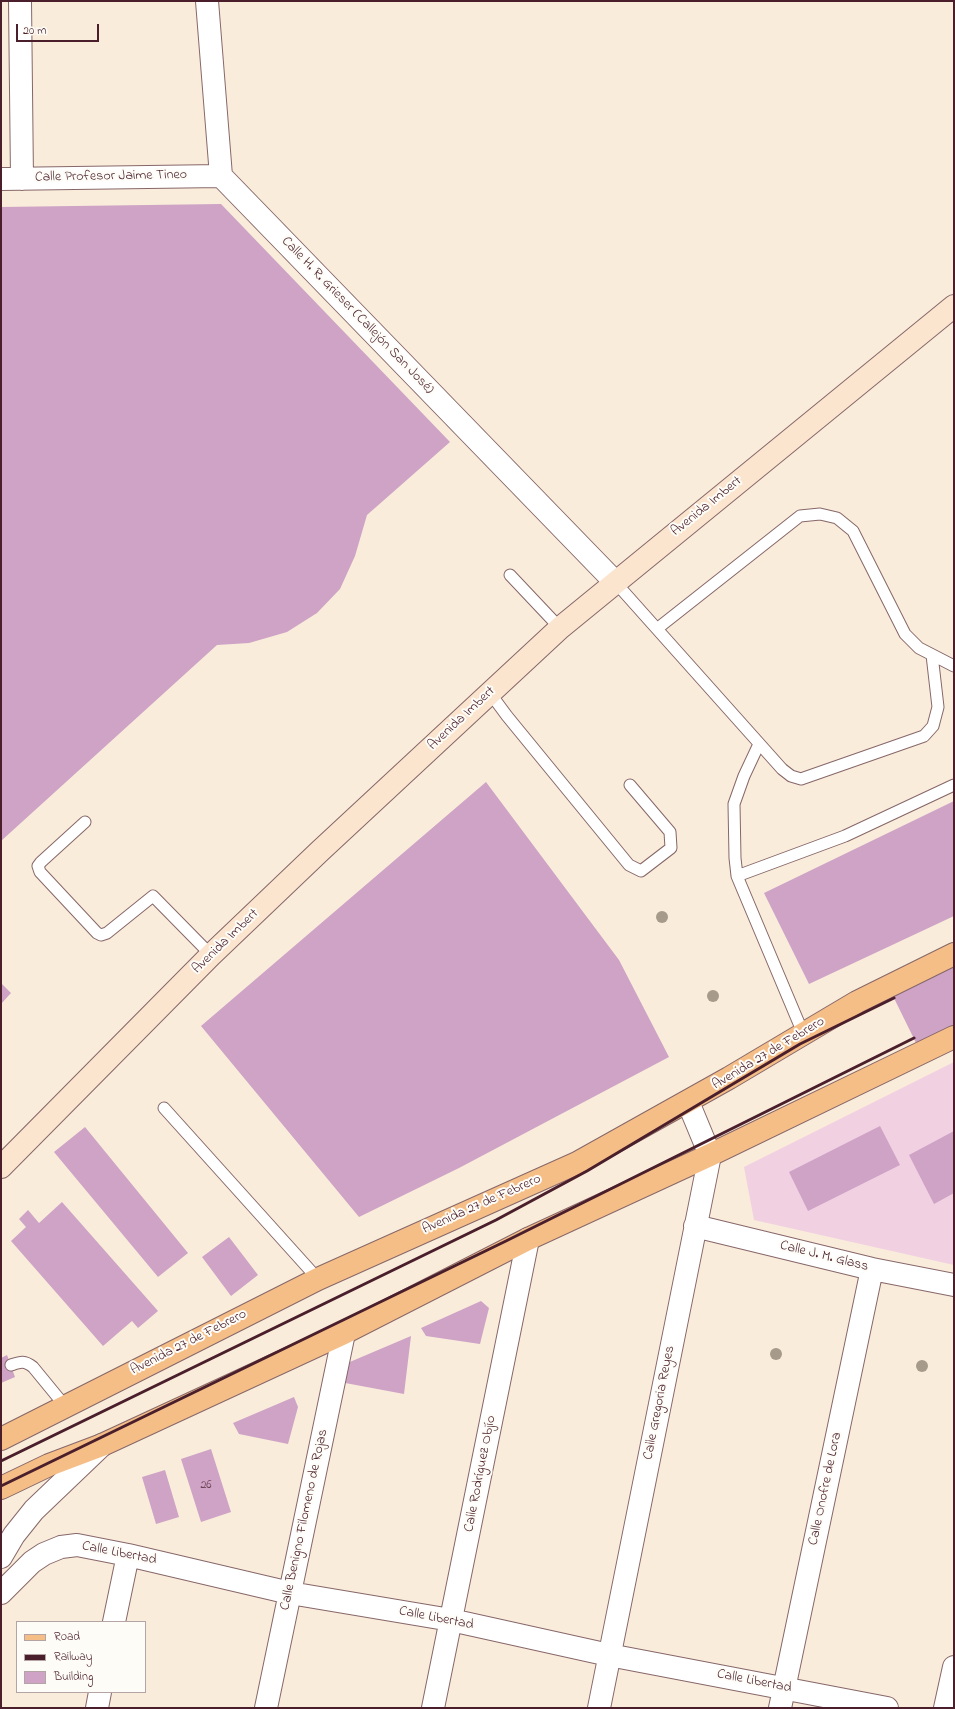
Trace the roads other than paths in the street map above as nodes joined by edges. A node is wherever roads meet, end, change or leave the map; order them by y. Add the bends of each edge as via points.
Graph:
1 (20, 1) edge
2 (207, 1) edge
3 (221, 176) junction
4 (12, 179) edge
5 (954, 306) edge
6 (510, 575) dead end
7 (615, 582) junction
8 (560, 628) junction
9 (658, 628) junction
10 (932, 655) junction
11 (954, 666) edge
12 (490, 693) junction
13 (759, 744) junction
14 (630, 785) dead end
15 (954, 785) edge
16 (85, 822) dead end
17 (737, 876) junction
18 (954, 954) edge
19 (211, 955) junction
20 (803, 1034) junction
21 (954, 1037) edge
22 (688, 1102) junction
23 (164, 1108) dead end
24 (710, 1155) junction
25 (1, 1167) edge
26 (696, 1226) junction
27 (528, 1239) junction
28 (872, 1269) junction
29 (318, 1279) junction
30 (954, 1285) edge
31 (344, 1333) junction
32 (10, 1365) dead end
33 (65, 1406) junction
34 (1, 1439) edge
35 (102, 1445) junction
36 (1, 1488) edge
37 (128, 1555) junction
38 (1, 1557) edge
39 (1, 1593) edge
40 (290, 1593) junction
41 (451, 1620) junction
42 (114, 1621) edge
43 (609, 1655) junction
44 (954, 1667) edge
45 (100, 1693) edge
46 (782, 1698) edge
47 (97, 1708) edge
48 (266, 1708) edge
49 (433, 1708) edge
50 (599, 1708) edge
51 (887, 1708) edge
52 (945, 1708) edge

1 - 4 street
2 - 3 street
3 - 4 street, Calle Profesor Jaime Tineo
3 - 7 street, Calle H. R. Grieser (Callejón San José)
5 - 7 main road, Avenida Imbert
6 - 8 lane
7 - 8 main road, Avenida Imbert
7 - 9 lane
8 - 12 main road, Avenida Imbert
9 - 10 lane via 800,516 820,514 837,518 853,531 905,634 919,648
9 - 13 lane
10 - 11 lane
10 - 13 lane via 938,707 933,726 924,736 801,778 791,776 782,769
12 - 14 lane via 630,865 641,871 671,848 670,832
12 - 19 main road, Avenida Imbert
13 - 17 lane via 734,804
15 - 17 lane via 845,836
16 - 19 lane via 38,866 40,872 97,933 107,933 153,896
17 - 20 lane
18 - 20 main road, Avenida 27 de Febrero via 857,1002
19 - 25 main road, Avenida Imbert
20 - 22 main road, Avenida 27 de Febrero
21 - 24 main road
22 - 24 street
22 - 29 main road, Avenida 27 de Febrero via 577,1163
23 - 29 lane
24 - 26 street, Calle Gregoria Reyes
24 - 27 main road
26 - 28 street, Calle J. M. Glass
26 - 43 street, Calle Gregoria Reyes
27 - 31 main road
27 - 41 street, Calle Rodríguez Objío
28 - 30 street, Calle J. M. Glass
28 - 46 street, Calle Onofre de Lora
29 - 33 main road, Avenida 27 de Febrero
31 - 35 main road
31 - 40 street, Calle Benigno Filomeno de Rojas
32 - 33 lane via 27,1362
33 - 34 main road, Avenida 27 de Febrero
35 - 36 main road via 49,1465
35 - 38 street via 34,1510 14,1535
37 - 39 street, Calle Libertad via 77,1545 61,1547 32,1562
37 - 40 street, Calle Libertad
37 - 42 street
40 - 41 street, Calle Libertad
40 - 48 street, Calle Benigno Filomeno de Rojas
41 - 43 street, Calle Libertad
41 - 49 street, Calle Rodríguez Objío
43 - 46 street, Calle Libertad
43 - 50 street, Calle Gregoria Reyes
44 - 52 street
45 - 47 street
46 - 51 street, Calle Libertad

